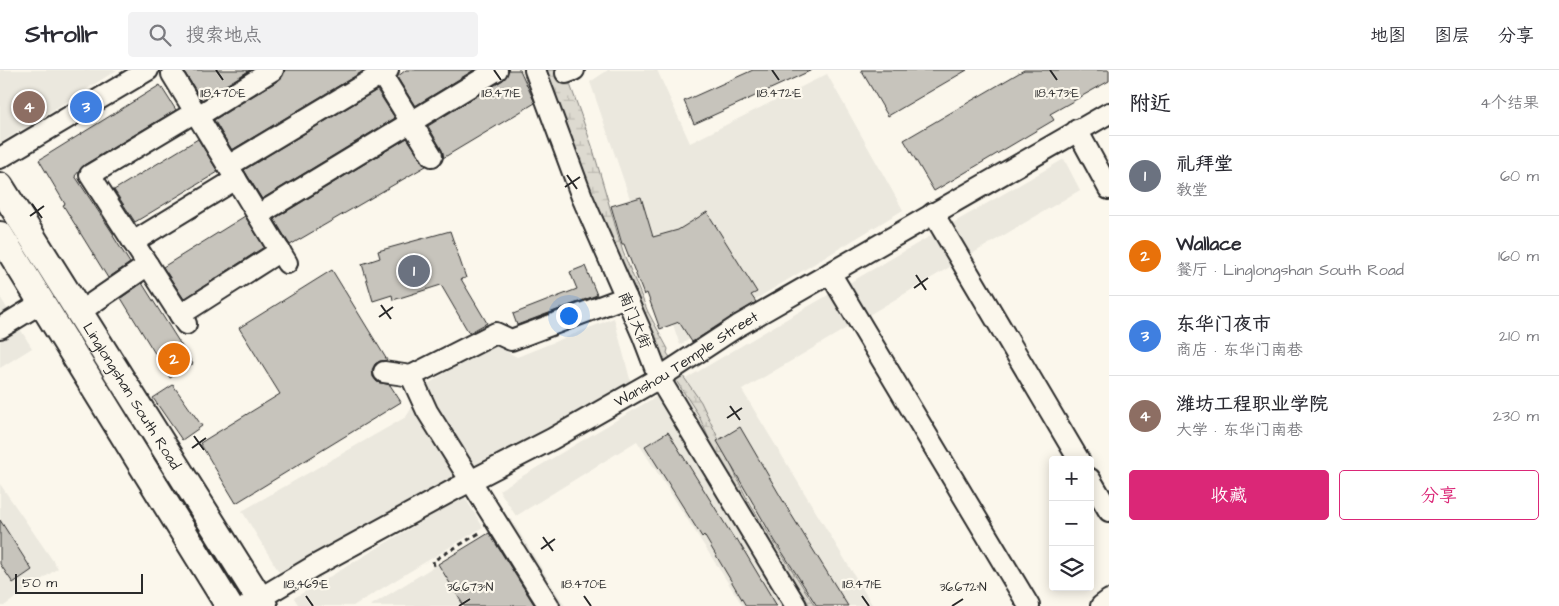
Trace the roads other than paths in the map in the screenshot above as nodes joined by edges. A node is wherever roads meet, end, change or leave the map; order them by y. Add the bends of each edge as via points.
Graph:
1 (148, 70) edge
2 (273, 70) edge
3 (497, 70) edge
4 (535, 70) edge
5 (383, 71) edge
6 (172, 74) dead end
7 (1109, 113) edge
8 (196, 114) junction
9 (412, 121) junction
10 (1077, 130) junction
11 (432, 156) dead end
12 (0, 158) edge
13 (232, 172) junction
14 (0, 186) edge
15 (1109, 189) edge
16 (933, 213) junction
17 (258, 215) junction
18 (0, 235) edge
19 (133, 242) junction
20 (148, 265) junction
21 (830, 273) junction
22 (626, 297) junction
23 (42, 304) junction
24 (78, 313) junction
25 (0, 328) edge
26 (384, 372) dead end
27 (411, 376) junction
28 (659, 378) junction
29 (1077, 456) edge
30 (471, 482) junction
31 (1094, 486) edge
32 (1109, 511) edge
33 (1109, 600) edge
34 (257, 603) edge
35 (229, 606) edge
36 (549, 606) edge
37 (796, 606) edge
38 (1029, 606) edge
39 (1100, 606) edge

1 - 12 street
2 - 8 street
3 - 9 street
4 - 22 street, 南门大街 via 582,197
5 - 9 street
5 - 13 street
6 - 8 street
7 - 10 street, Wanshou Temple Street
8 - 13 street
8 - 19 street via 90,175
9 - 11 street
9 - 17 street
10 - 15 street
10 - 16 street, Wanshou Temple Street
13 - 17 street
13 - 19 street
14 - 24 main road, Linglongshan South Road
16 - 21 street, Wanshou Temple Street
16 - 29 street
17 - 20 street via 284,257 183,319
18 - 23 main road, Linglongshan South Road
19 - 20 street
20 - 24 street
21 - 28 street, Wanshou Temple Street via 738,326
21 - 38 street
22 - 27 street via 511,340 496,333
22 - 28 street, 南门大街
23 - 25 street
23 - 35 main road, Linglongshan South Road
24 - 34 main road, Linglongshan South Road
26 - 27 street
27 - 30 street via 427,411
28 - 30 street, Wanshou Temple Street
28 - 37 street, 南门大街
30 - 34 street, Wanshou Temple Street via 314,566
30 - 36 street
31 - 32 street
33 - 39 street

